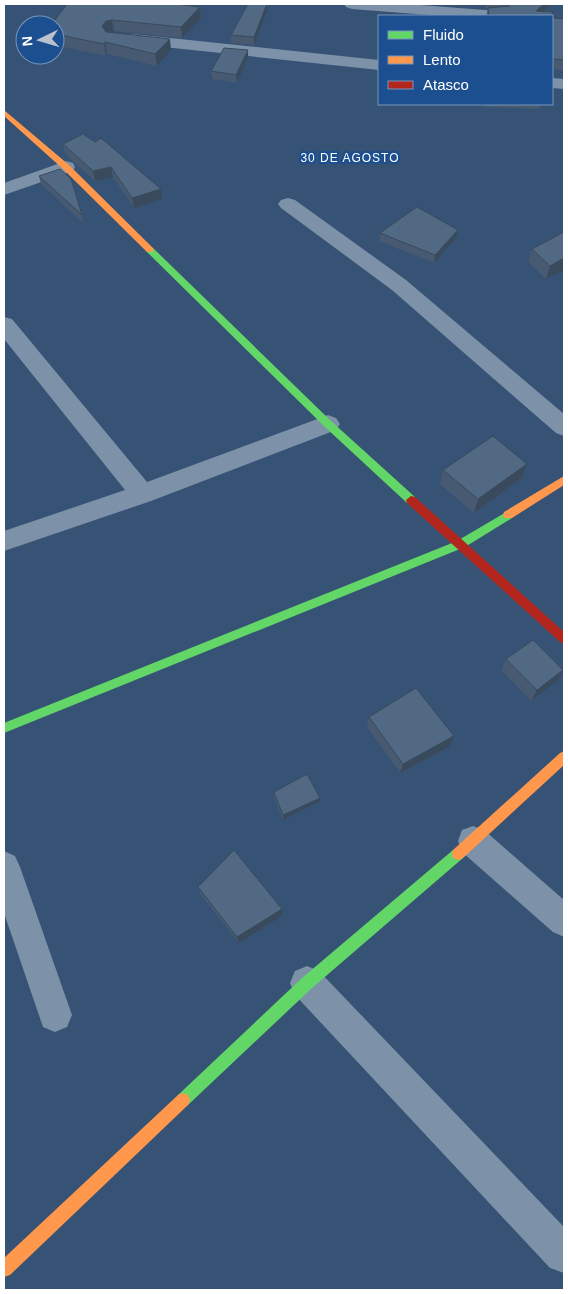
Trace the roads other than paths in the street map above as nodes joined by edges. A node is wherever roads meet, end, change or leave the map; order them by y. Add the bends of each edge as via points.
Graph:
1 (352, 4) edge
2 (468, 8) edge
3 (494, 15) edge
4 (114, 38) edge
5 (378, 65) edge
6 (4, 112) edge
7 (66, 167) junction
8 (4, 189) edge
9 (288, 204) dead end
10 (4, 324) edge
11 (328, 424) junction
12 (564, 426) edge
13 (564, 480) edge
14 (142, 494) junction
15 (4, 541) edge
16 (461, 544) junction
17 (564, 639) edge
18 (4, 728) edge
19 (564, 758) edge
20 (473, 841) junction
21 (4, 867) edge
22 (564, 920) edge
23 (307, 983) junction
24 (54, 1016) dead end
25 (564, 1254) edge
26 (4, 1269) edge

1 - 2 street
2 - 3 street
4 - 5 street
6 - 7 street
7 - 8 street
7 - 11 street
9 - 12 street via 399,285
10 - 14 street
11 - 14 street
11 - 16 street
13 - 16 street
14 - 15 street
16 - 17 street
16 - 18 street
19 - 20 street
20 - 22 street
20 - 23 street
21 - 24 street
23 - 25 street
23 - 26 street

